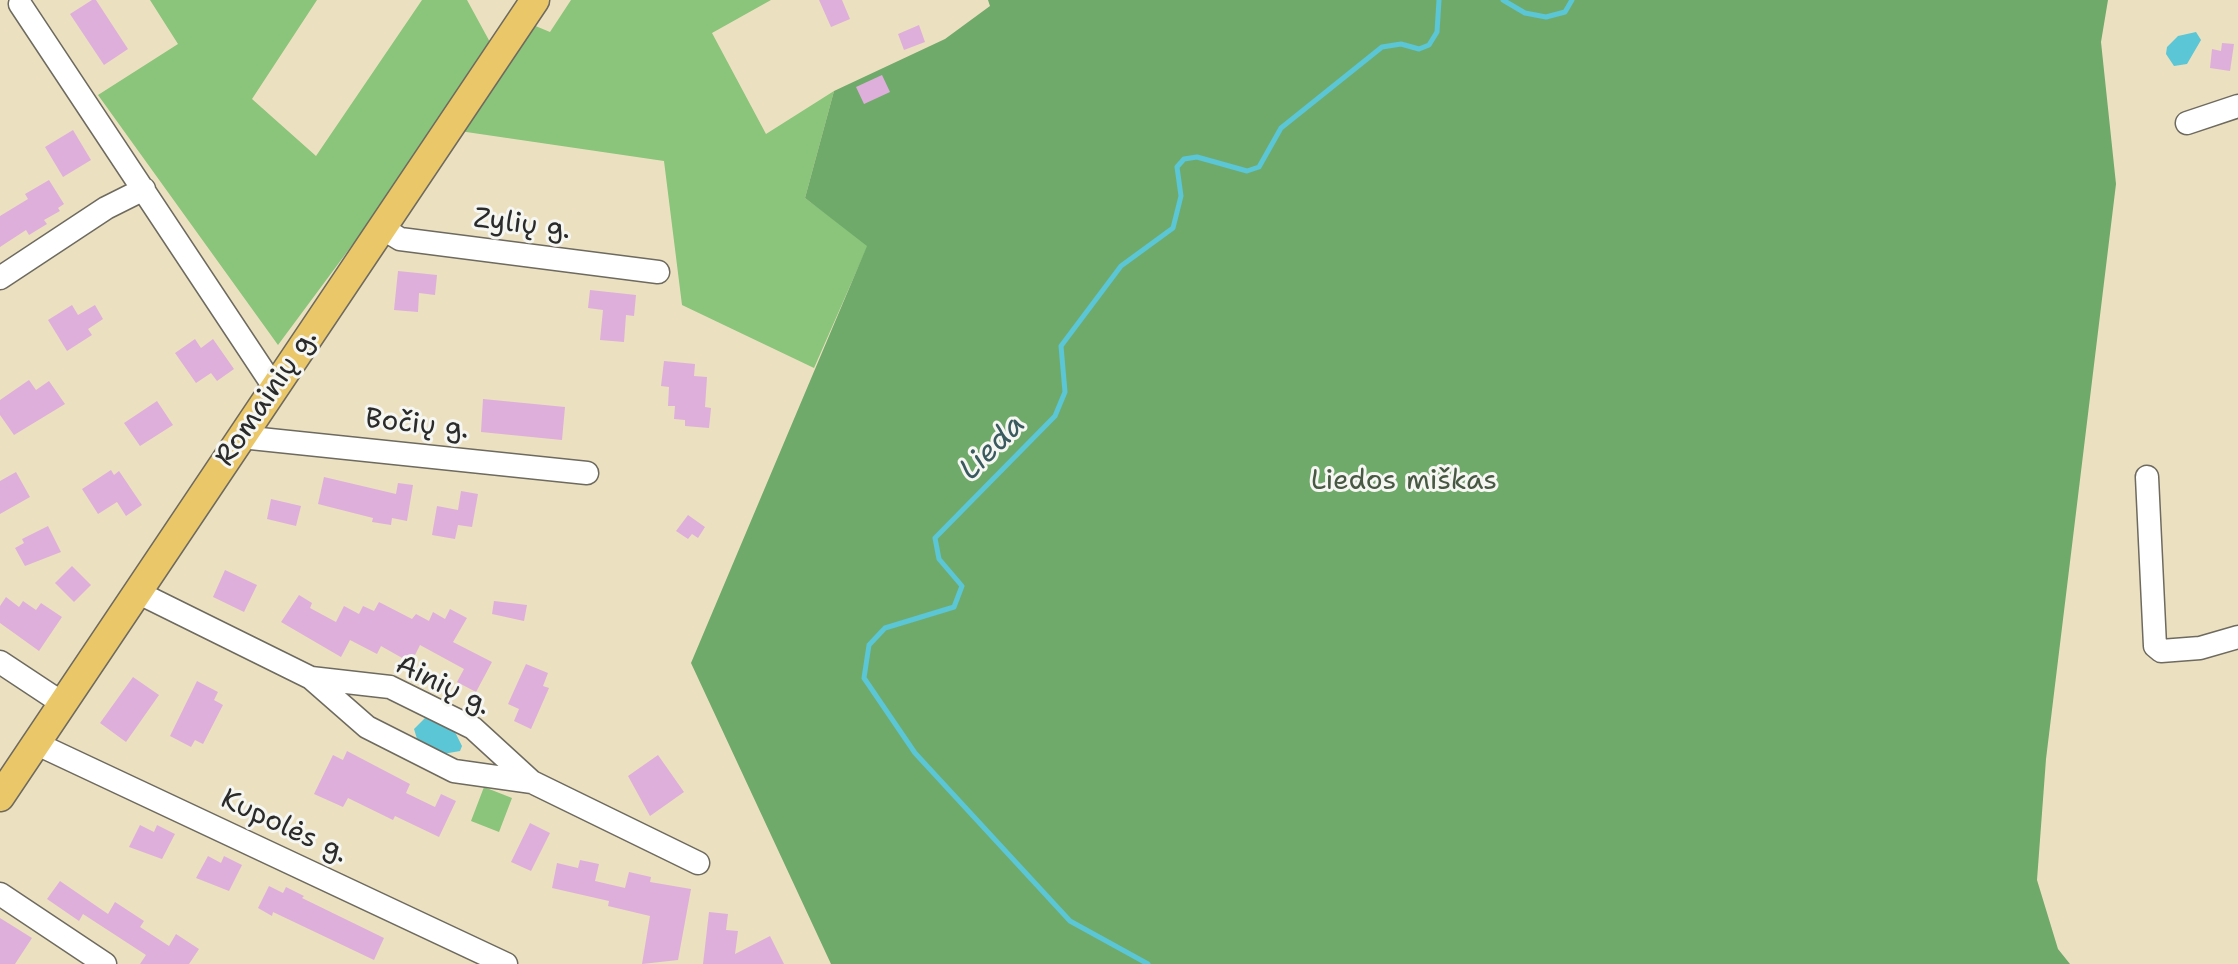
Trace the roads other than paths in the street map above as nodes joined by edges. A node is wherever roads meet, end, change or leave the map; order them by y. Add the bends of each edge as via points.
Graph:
1 (535, 0) edge
2 (20, 4) dead end
3 (2238, 106) edge
4 (2187, 123) dead end
5 (144, 189) junction
6 (382, 228) junction
7 (658, 272) dead end
8 (0, 278) edge
9 (274, 387) junction
10 (241, 437) junction
11 (587, 473) dead end
12 (2147, 477) dead end
13 (137, 592) junction
14 (2238, 637) edge
15 (0, 662) edge
16 (311, 678) junction
17 (62, 703) junction
18 (35, 743) junction
19 (532, 782) junction
20 (0, 797) edge
21 (698, 863) dead end
22 (0, 894) edge
23 (105, 964) edge
24 (506, 964) edge

1 - 6 main road, Romainių g.
2 - 5 street
3 - 4 street
5 - 8 street
5 - 9 street
6 - 7 street, Zylių g. via 400,239
6 - 9 main road, Romainių g.
9 - 10 main road, Romainių g.
10 - 11 street, Bočių g.
10 - 13 main road, Romainių g.
12 - 14 street via 2155,646 2174,650
13 - 16 street, Ainių g.
13 - 17 main road, Romainių g.
15 - 17 street
16 - 19 street, Ainių g. via 367,727 454,771
16 - 19 street, Ainių g. via 390,687 473,728
17 - 18 main road, Romainių g.
18 - 20 main road, Romainių g.
18 - 24 street, Kupolės g.
19 - 21 street, Ainių g.
22 - 23 street

